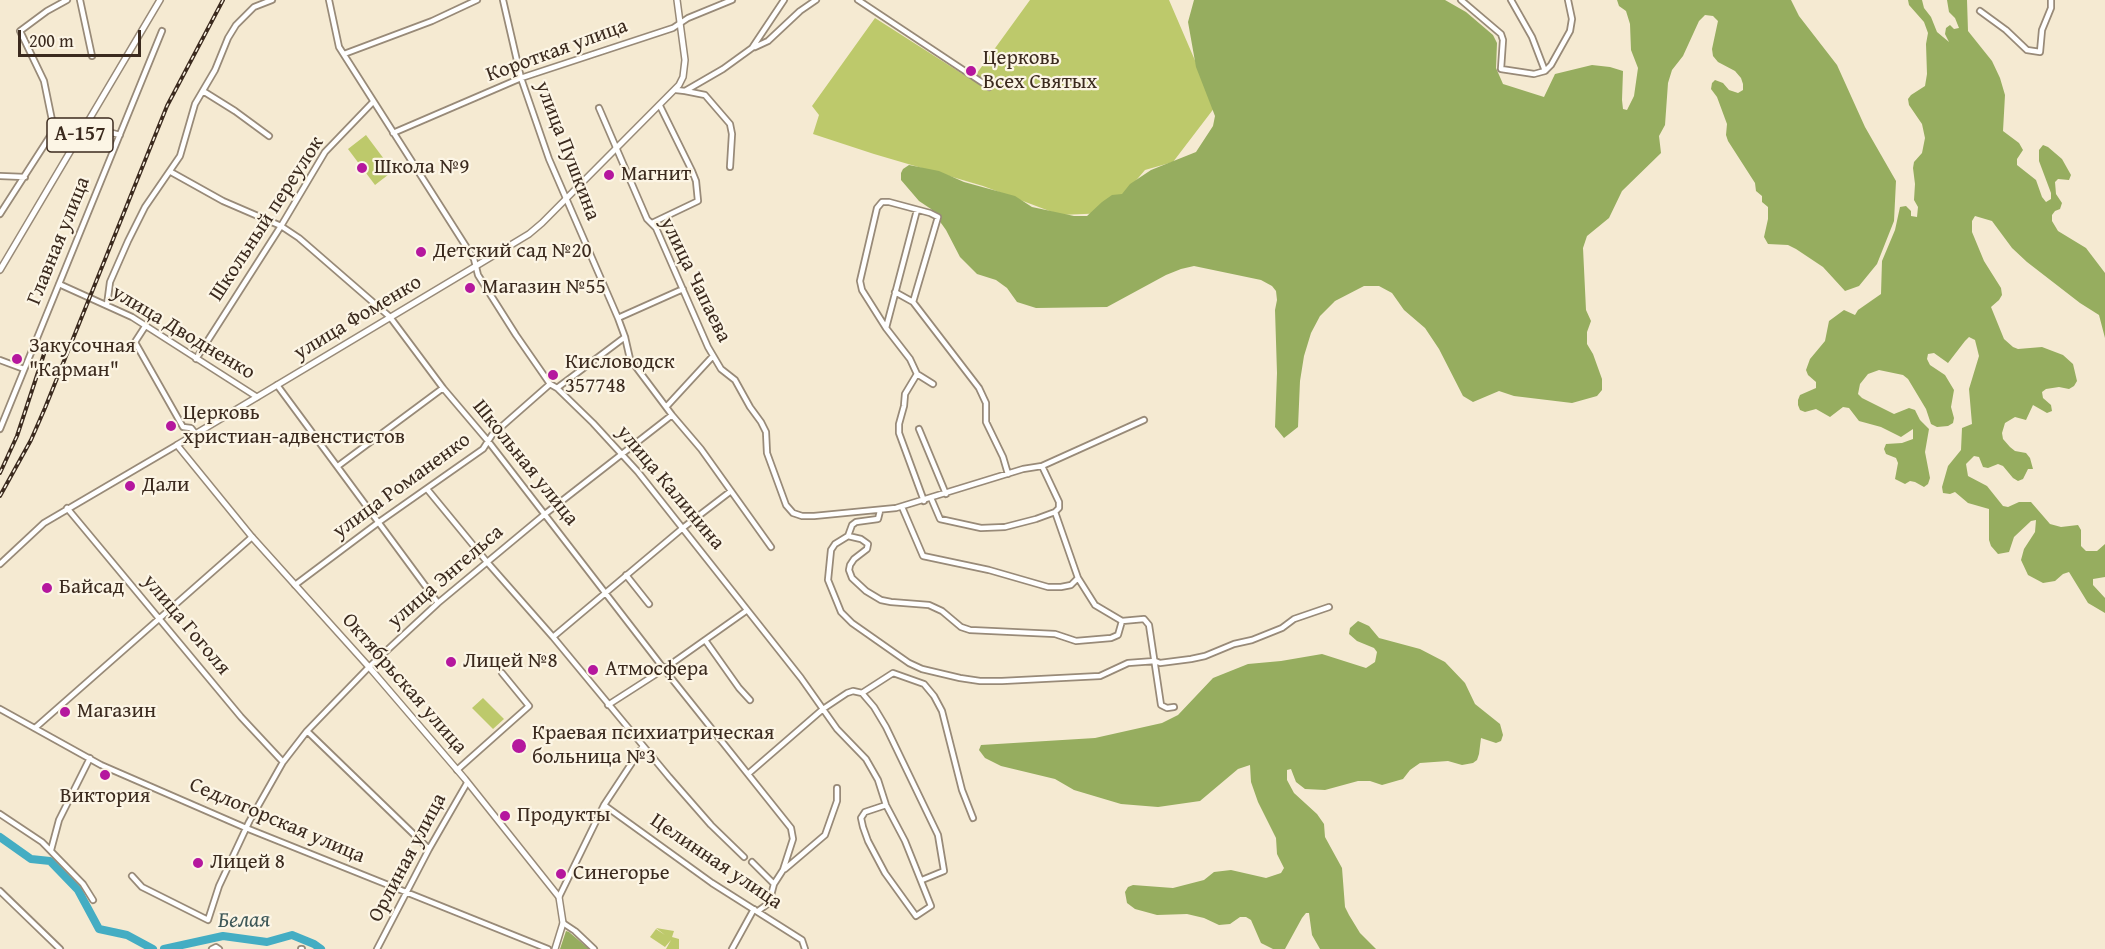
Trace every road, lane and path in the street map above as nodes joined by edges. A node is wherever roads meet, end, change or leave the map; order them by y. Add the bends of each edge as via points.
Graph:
1 (67, 0) edge
2 (81, 0) edge
3 (160, 0) edge
4 (272, 0) edge
5 (329, 0) edge
6 (477, 0) edge
7 (503, 0) edge
8 (677, 0) edge
9 (732, 0) edge
10 (784, 0) edge
11 (816, 0) edge
12 (858, 0) edge
13 (1461, 0) edge
14 (1511, 0) edge
15 (1568, 0) edge
16 (2051, 0) edge
17 (1980, 11) dead end
18 (681, 23) junction
19 (162, 32) dead end
20 (752, 48) junction
21 (344, 54) junction
22 (92, 56) dead end
23 (1545, 71) junction
24 (521, 78) junction
25 (989, 87) dead end
26 (676, 90) junction
27 (203, 91) junction
28 (685, 91) junction
29 (373, 102) junction
30 (660, 106) junction
31 (598, 108) dead end
32 (86, 126) junction
33 (54, 129) junction
34 (81, 133) junction
35 (393, 134) junction
36 (120, 135) junction
37 (269, 136) dead end
38 (616, 149) junction
39 (730, 167) dead end
40 (171, 172) junction
41 (0, 176) edge
42 (25, 177) junction
43 (567, 200) junction
44 (917, 210) junction
45 (0, 214) edge
46 (652, 223) junction
47 (281, 226) junction
48 (476, 267) junction
49 (0, 270) edge
50 (59, 284) junction
51 (683, 289) junction
52 (895, 292) junction
53 (913, 302) junction
54 (107, 305) junction
55 (390, 317) junction
56 (618, 318) junction
57 (146, 325) junction
58 (886, 328) junction
59 (625, 337) junction
60 (713, 356) junction
61 (196, 359) junction
62 (0, 360) edge
63 (24, 369) junction
64 (917, 374) junction
65 (550, 384) junction
66 (933, 384) dead end
67 (277, 385) junction
68 (443, 388) junction
69 (557, 388) junction
70 (257, 397) junction
71 (667, 406) junction
72 (672, 415) junction
73 (1144, 420) dead end
74 (0, 429) edge
75 (919, 429) dead end
76 (195, 433) junction
77 (488, 441) junction
78 (177, 446) junction
79 (622, 453) junction
80 (338, 466) junction
81 (1042, 466) junction
82 (1008, 474) junction
83 (427, 489) junction
84 (731, 491) junction
85 (946, 494) junction
86 (931, 498) junction
87 (924, 501) junction
88 (902, 507) junction
89 (68, 508) junction
90 (880, 511) junction
91 (1055, 512) junction
92 (545, 514) junction
93 (379, 522) junction
94 (684, 527) junction
95 (848, 536) junction
96 (252, 537) junction
97 (771, 547) dead end
98 (486, 562) junction
99 (0, 564) edge
100 (626, 574) junction
101 (1078, 578) junction
102 (295, 585) junction
103 (605, 592) junction
104 (438, 603) junction
105 (648, 604) dead end
106 (1329, 607) dead end
107 (746, 610) junction
108 (159, 619) junction
109 (1122, 621) junction
110 (553, 638) junction
111 (705, 640) junction
112 (1155, 661) junction
113 (369, 668) junction
114 (664, 669) junction
115 (922, 669) junction
116 (502, 673) dead end
117 (916, 681) junction
118 (862, 693) junction
119 (750, 700) dead end
120 (608, 705) junction
121 (1174, 707) dead end
122 (0, 709) edge
123 (823, 709) junction
124 (35, 728) junction
125 (307, 731) junction
126 (643, 746) junction
127 (90, 759) junction
128 (282, 762) junction
129 (457, 771) junction
130 (748, 774) junction
131 (467, 783) junction
132 (837, 788) dead end
133 (604, 805) junction
134 (885, 805) junction
135 (0, 814) edge
136 (973, 818) dead end
137 (246, 828) junction
138 (429, 849) junction
139 (51, 850) junction
140 (744, 857) dead end
141 (752, 862) dead end
142 (783, 870) junction
143 (132, 876) dead end
144 (922, 880) junction
145 (774, 884) junction
146 (0, 891) edge
147 (406, 893) junction
148 (559, 897) junction
149 (93, 900) dead end
150 (756, 910) junction
151 (562, 923) junction
152 (60, 949) edge
153 (377, 949) edge
154 (548, 949) edge
155 (555, 949) edge
156 (594, 949) edge
157 (732, 949) edge
158 (806, 949) edge

1 - 33 street via 20,31 44,81
2 - 22 street
3 - 32 main road, А-157
4 - 27 street via 254,7 236,25
5 - 21 street, улица Калинина
6 - 21 street
7 - 24 street, улица Пушкина
8 - 18 main road
9 - 18 street, Короткая улица
10 - 20 street
11 - 20 street via 768,41
12 - 25 street
13 - 23 street via 1501,34 1501,69
14 - 23 street
15 - 23 street via 1570,31
16 - 17 street via 2040,52 2027,50
18 - 24 street, Короткая улица
18 - 26 main road via 685,68
19 - 36 street, Главная улица
20 - 28 street
21 - 29 street, улица Калинина
24 - 35 street, Короткая улица
24 - 43 street, улица Пушкина
26 - 28 street
26 - 30 main road, улица Фоменко
27 - 37 street
27 - 40 street
28 - 39 street via 705,95 730,124
29 - 35 street, улица Калинина
29 - 47 street, Школьный переулок via 325,152
30 - 38 main road, улица Фоменко
30 - 46 street, улица Чапаева via 692,171 698,201
31 - 38 street, улица Чапаева
32 - 34 main road, А-157
32 - 36 street
33 - 34 street
33 - 42 street
34 - 49 main road, А-157
35 - 48 street, улица Калинина
36 - 50 street, Главная улица
38 - 43 main road, улица Фоменко
38 - 46 street, улица Чапаева
40 - 47 street, Школьная улица
40 - 54 street via 145,207 128,242 110,282
41 - 42 street
42 - 45 street
43 - 48 main road, улица Фоменко via 529,234
43 - 56 street, улица Пушкина
44 - 52 street
44 - 53 street via 938,217
44 - 58 street via 889,202 882,202 877,208 860,281
46 - 51 street, улица Чапаева
47 - 55 street, Школьная улица
47 - 61 street, Школьный переулок
48 - 55 main road, улица Фоменко
48 - 65 street, улица Калинина
50 - 54 street, улица Дводненко
50 - 63 street, Главная улица
51 - 56 street
51 - 60 street, улица Чапаева
52 - 53 street
52 - 58 street
53 - 82 street via 982,394 986,422
54 - 57 street, улица Дводненко
55 - 67 main road, улица Фоменко
55 - 68 street, Школьная улица
56 - 59 street, улица Пушкина
57 - 61 street, улица Дводненко
57 - 76 street via 136,345 183,427
58 - 64 street
59 - 69 street
59 - 71 street, улица Пушкина via 630,359
60 - 71 street
60 - 90 street, улица Чапаева via 735,380 761,422 766,432 767,453 786,505 793,513 814,516
61 - 70 street, улица Дводненко
62 - 63 street
63 - 74 street, Главная улица
64 - 66 street
64 - 87 street via 905,394 899,433
65 - 69 street, улица Калинина
65 - 77 street, улица Романенко
67 - 70 main road, улица Фоменко
67 - 80 street, улица Дводненко
68 - 77 street, Школьная улица
68 - 80 street
69 - 79 street, улица Калинина
70 - 76 main road, улица Фоменко
71 - 72 street, улица Пушкина
72 - 79 street, улица Энгельса
72 - 84 street, улица Пушкина
73 - 81 street, улица Чапаева
75 - 85 street
76 - 78 main road, улица Фоменко
77 - 83 street, улица Романенко via 483,449
77 - 92 street, Школьная улица
78 - 89 street, улица Фоменко
78 - 96 main road, Октябрьская улица
79 - 92 street, улица Энгельса
79 - 94 street, улица Калинина
80 - 93 street, улица Дводненко
81 - 82 street, улица Чапаева
81 - 91 street via 1059,502
82 - 85 street, улица Чапаева
83 - 93 street, улица Романенко
83 - 98 street
84 - 94 street
84 - 97 street, улица Пушкина
85 - 86 street, улица Чапаева
86 - 87 street, улица Чапаева
86 - 91 street via 940,519 971,527 1005,527
87 - 88 street, улица Чапаева
88 - 90 street, улица Чапаева
88 - 101 street via 923,556 1048,587 1071,585
89 - 99 street, улица Фоменко via 44,523
89 - 108 street, улица Гоголя
90 - 95 street via 878,519 852,525
91 - 101 street
92 - 98 street, улица Энгельса
92 - 103 street, Школьная улица
93 - 102 street, улица Романенко
93 - 104 street, улица Дводненко
94 - 100 street
94 - 107 street, улица Калинина
95 - 109 street via 868,544 849,570 866,591 881,600 929,605 970,630 1055,634 1076,641 1118,635
95 - 115 street via 835,544 829,562 828,580 841,612 891,651
96 - 102 main road, Октябрьская улица
96 - 108 street
98 - 104 street, улица Энгельса
98 - 110 street
100 - 103 street
100 - 105 street
101 - 109 street via 1095,605
102 - 113 main road, Октябрьская улица
103 - 110 street
103 - 114 street, Школьная улица
104 - 113 street, улица Энгельса
106 - 112 street via 1205,656
107 - 111 street
107 - 123 street, улица Калинина
108 - 124 street
108 - 128 street, улица Гоголя
109 - 112 street via 1147,622
110 - 120 street
111 - 114 street
111 - 119 street
112 - 115 street via 1128,663 1100,676 1002,681 960,678
112 - 121 street via 1161,705
113 - 125 street, улица Энгельса
113 - 129 main road, Октябрьская улица
114 - 120 street
114 - 130 street, Школьная улица
115 - 117 street
116 - 129 street via 529,706
117 - 118 street via 893,673
117 - 136 street via 924,684 938,701
118 - 123 street via 847,693
118 - 144 street via 886,727 938,835 945,872
120 - 126 street
122 - 124 street, Седлогорская улица
123 - 130 street
123 - 134 street, улица Калинина via 866,759 878,780
124 - 127 street, Седлогорская улица
125 - 128 street, улица Энгельса
125 - 138 street
126 - 133 street
126 - 140 street
127 - 137 street, Седлогорская улица
127 - 139 street via 59,820
128 - 137 street, улица Энгельса
129 - 131 main road, Октябрьская улица
130 - 142 street, Школьная улица via 791,828 794,839
131 - 138 street, Орлиная улица
131 - 148 main road, Октябрьская улица
132 - 142 street via 837,801 825,835
133 - 148 street
133 - 150 street, Целинная улица
134 - 144 street, улица Калинина
134 - 144 street, улица Калинина via 865,812 861,818 868,841 916,916 931,906
135 - 139 street
137 - 143 street, улица Энгельса via 208,920 142,887
137 - 147 street, Седлогорская улица
138 - 147 street, Орлиная улица
139 - 149 street
141 - 145 street
142 - 145 street
145 - 150 street via 769,903
146 - 152 street
147 - 153 street, Орлиная улица
147 - 154 street, Седлогорская улица
148 - 151 main road
150 - 157 street
150 - 158 street, Целинная улица via 802,940
151 - 155 main road
151 - 156 street

